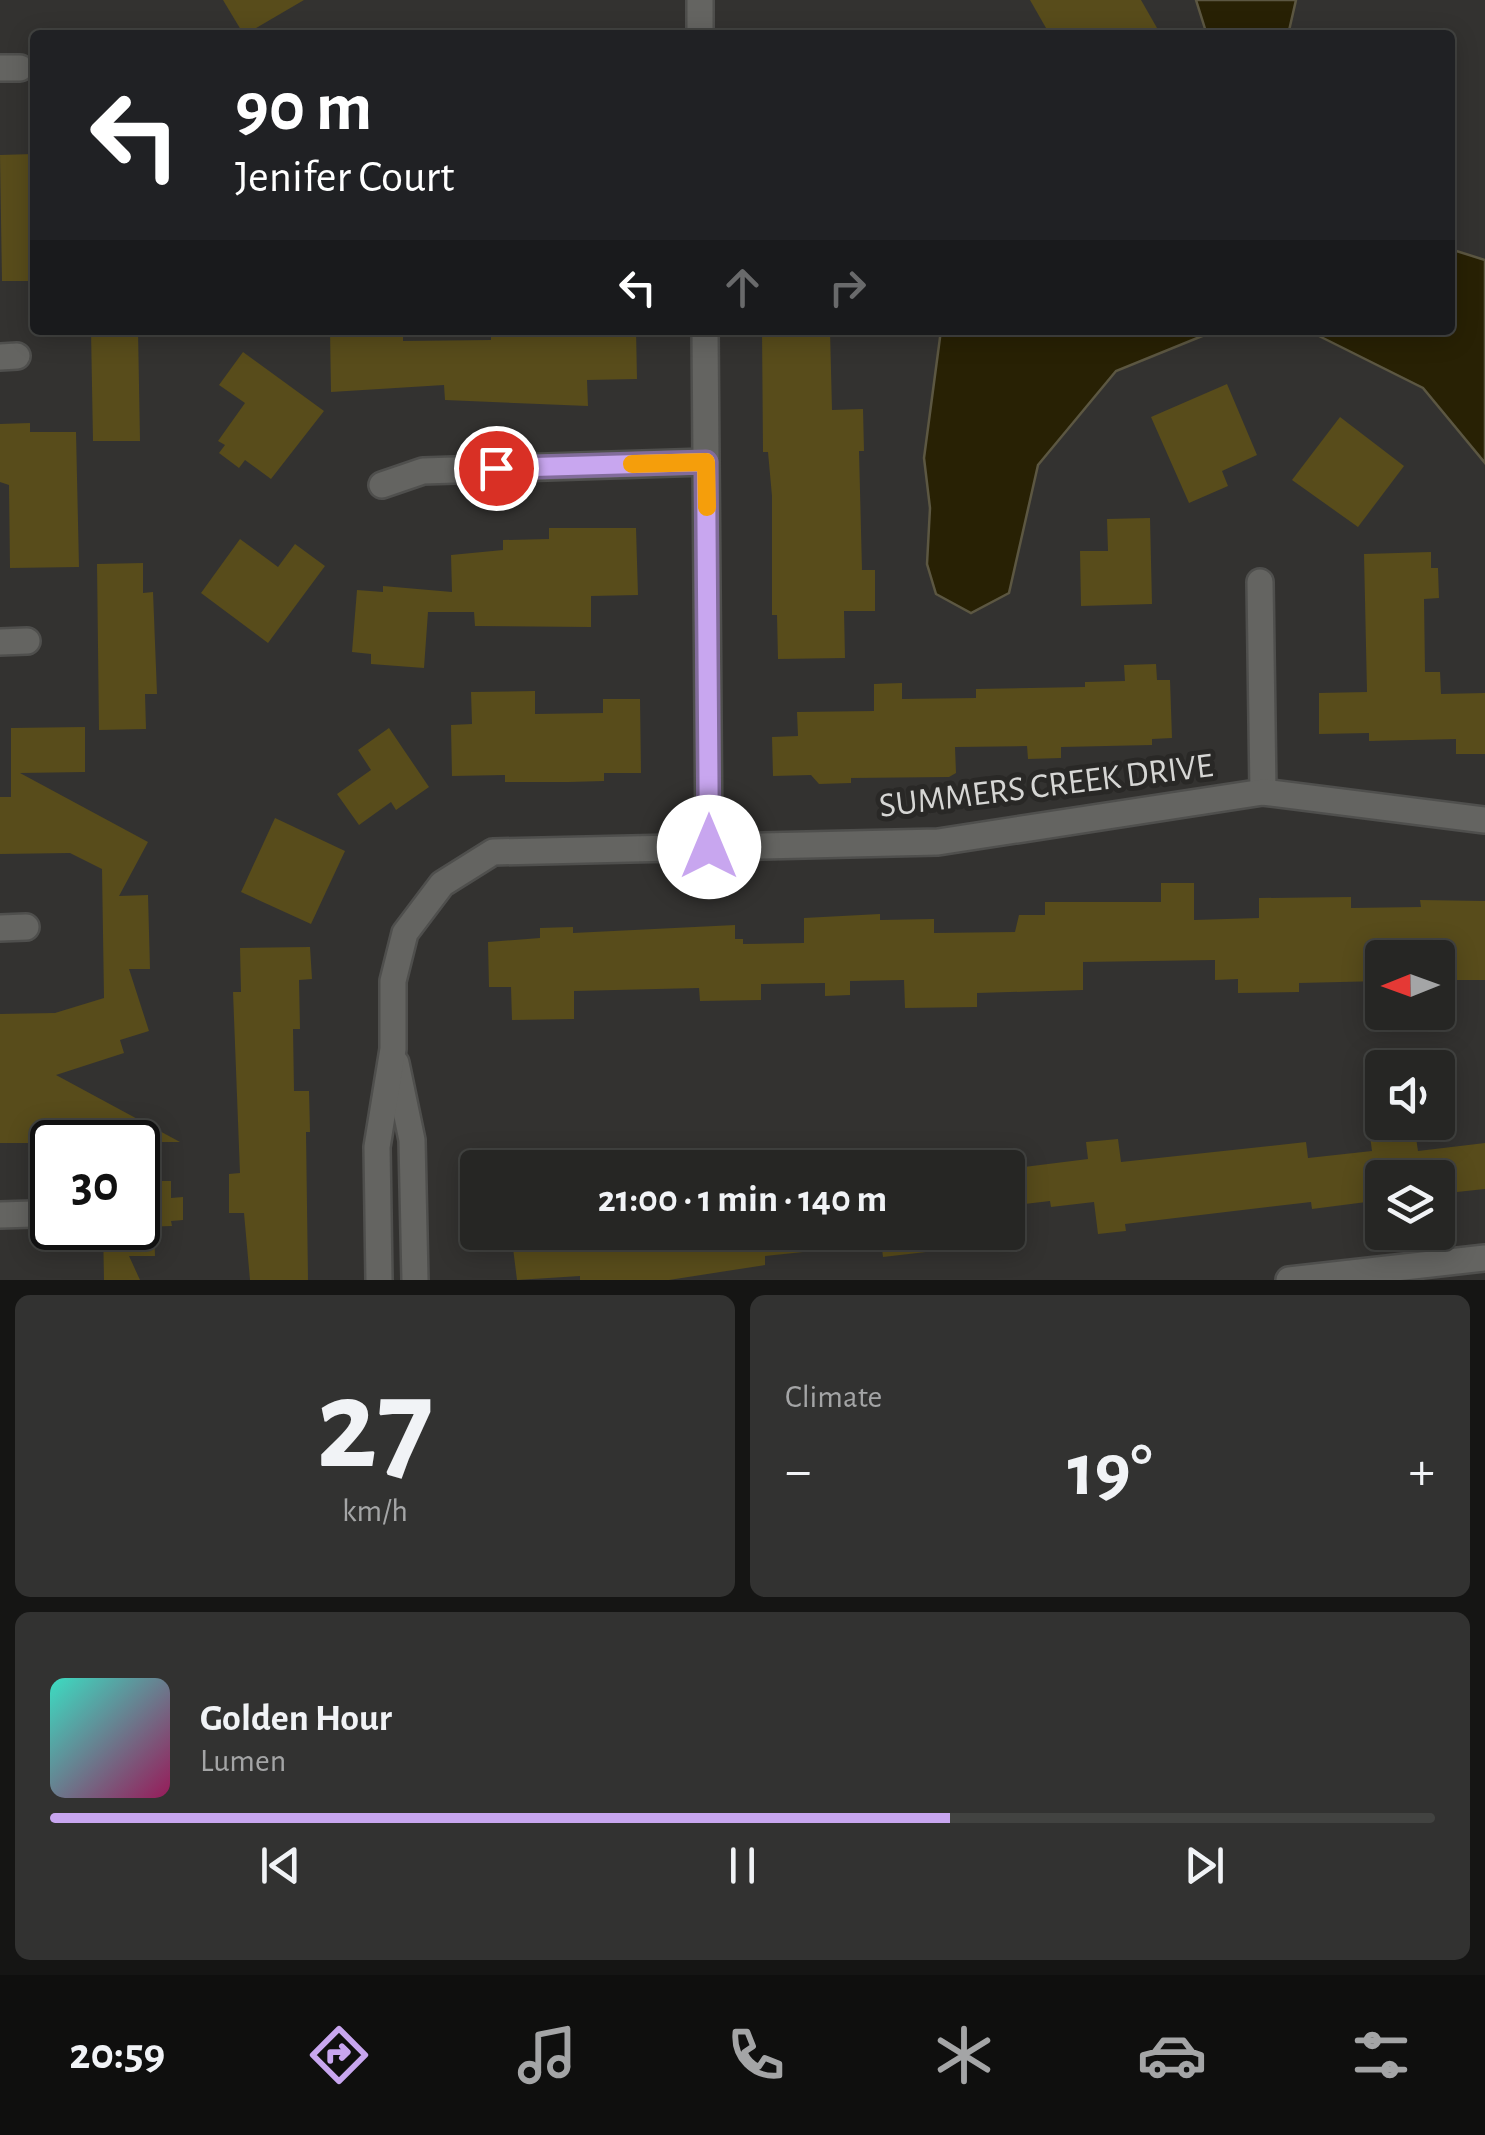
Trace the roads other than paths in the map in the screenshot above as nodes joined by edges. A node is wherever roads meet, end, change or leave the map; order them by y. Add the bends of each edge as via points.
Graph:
1 (700, 0) edge
2 (700, 30) edge
3 (704, 335) edge
4 (706, 462) junction
5 (382, 485) dead end
6 (1260, 582) dead end
7 (26, 641) dead end
8 (0, 642) edge
9 (1263, 792) junction
10 (1485, 820) edge
11 (709, 847) junction
12 (393, 1049) junction
13 (30, 1214) edge
14 (0, 1215) edge
15 (1485, 1258) edge
16 (379, 1280) edge
17 (415, 1280) edge
18 (1289, 1280) edge

1 - 2 street
3 - 4 street
4 - 5 street via 423,471
4 - 11 street
6 - 9 street
7 - 8 street
9 - 10 street, SUMMERS CREEK DRIVE
9 - 11 street, SUMMERS CREEK DRIVE via 938,842
11 - 12 street, SUMMERS CREEK DRIVE via 493,852 442,884 406,933 393,981
12 - 16 street, SUMMERS CREEK DRIVE via 377,1146
12 - 17 street, SUMMERS CREEK DRIVE via 412,1140
13 - 14 street
15 - 18 street

